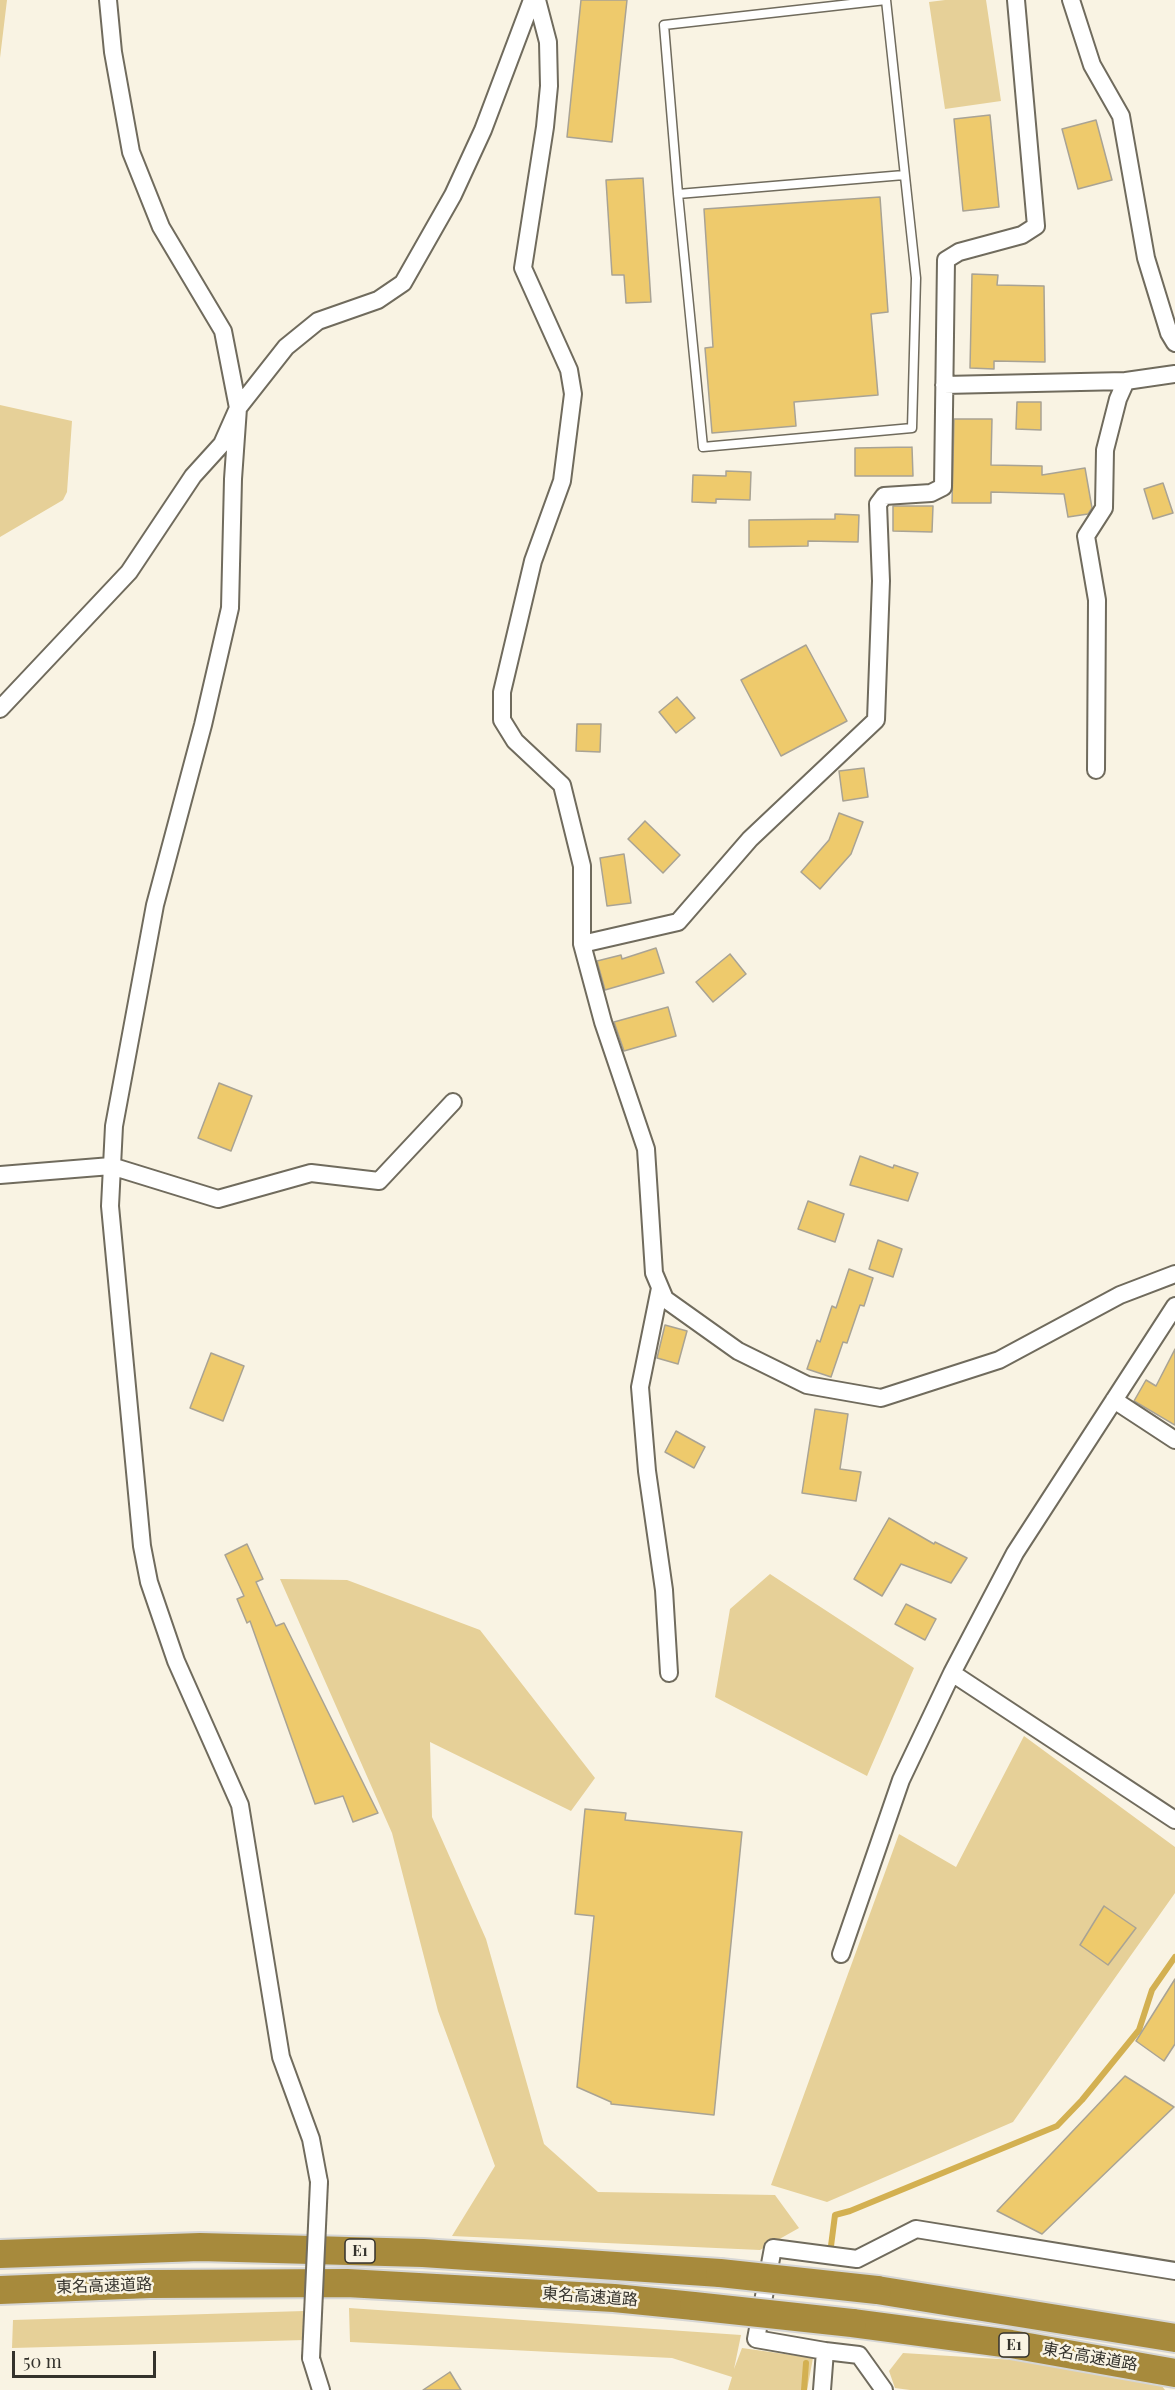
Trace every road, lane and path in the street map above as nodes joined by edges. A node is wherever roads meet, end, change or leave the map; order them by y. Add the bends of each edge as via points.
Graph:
1 (108, 0) edge
2 (532, 0) edge
3 (537, 0) edge
4 (886, 0) edge
5 (1016, 0) edge
6 (1071, 0) edge
7 (904, 175) junction
8 (678, 194) junction
9 (1175, 343) edge
10 (1175, 374) edge
11 (1126, 381) junction
12 (944, 385) junction
13 (238, 408) junction
14 (0, 709) edge
15 (1096, 770) dead end
16 (582, 944) junction
17 (453, 1102) dead end
18 (111, 1166) junction
19 (0, 1175) edge
20 (1175, 1274) edge
21 (660, 1288) junction
22 (1175, 1306) edge
23 (1114, 1400) junction
24 (1175, 1440) edge
25 (669, 1673) dead end
26 (952, 1673) junction
27 (1175, 1820) edge
28 (841, 1954) dead end
29 (0, 2254) edge
30 (1175, 2271) edge
31 (0, 2289) edge
32 (1175, 2337) edge
33 (825, 2351) junction
34 (1175, 2373) edge
35 (321, 2390) edge
36 (822, 2390) edge
37 (884, 2390) edge

1 - 13 street via 131,152 161,227 223,331
2 - 13 street via 483,130 453,195 403,283 378,300 318,321 286,347
3 - 16 street via 548,42 549,86 523,268 569,370 573,394 562,481 533,561 502,692 502,720 515,741 562,785 582,866
4 - 7 lane
4 - 8 lane via 664,25
5 - 12 street via 1036,226 1022,236 959,252 946,260
6 - 9 street via 1092,65 1121,116 1146,258
7 - 8 lane
7 - 8 lane via 915,278 912,428 703,447
10 - 11 street
11 - 12 street
11 - 15 street via 1105,450 1104,508 1086,536 1097,600
12 - 16 street via 943,488 931,493 884,496 878,504 881,580 876,720 750,839 678,922
13 - 14 street via 222,444 193,476 129,572
13 - 18 street via 230,608 155,905 114,1126
16 - 21 street via 603,1022 646,1149 654,1273
17 - 18 street via 379,1181 311,1173 218,1199
18 - 19 street
18 - 35 street, bridge via 110,1206 148,1582 176,1661 240,1805 281,2057 311,2139 319,2182 311,2358
20 - 21 street via 1120,1295 999,1360 880,1398 807,1385 747,1356 665,1299
21 - 25 street via 640,1387 664,1590
22 - 23 street
23 - 24 street
23 - 26 street via 1015,1553
26 - 27 street
26 - 28 street via 901,1780
29 - 32 highway, 東名高速道路 / E1, bridge via 200,2247 423,2253 720,2273 877,2290
30 - 33 street via 916,2229 857,2259 773,2248 756,2339
31 - 34 highway, 東名高速道路 / E1, bridge via 347,2283 614,2298 852,2323 1023,2346
33 - 36 street
33 - 37 street via 859,2355

